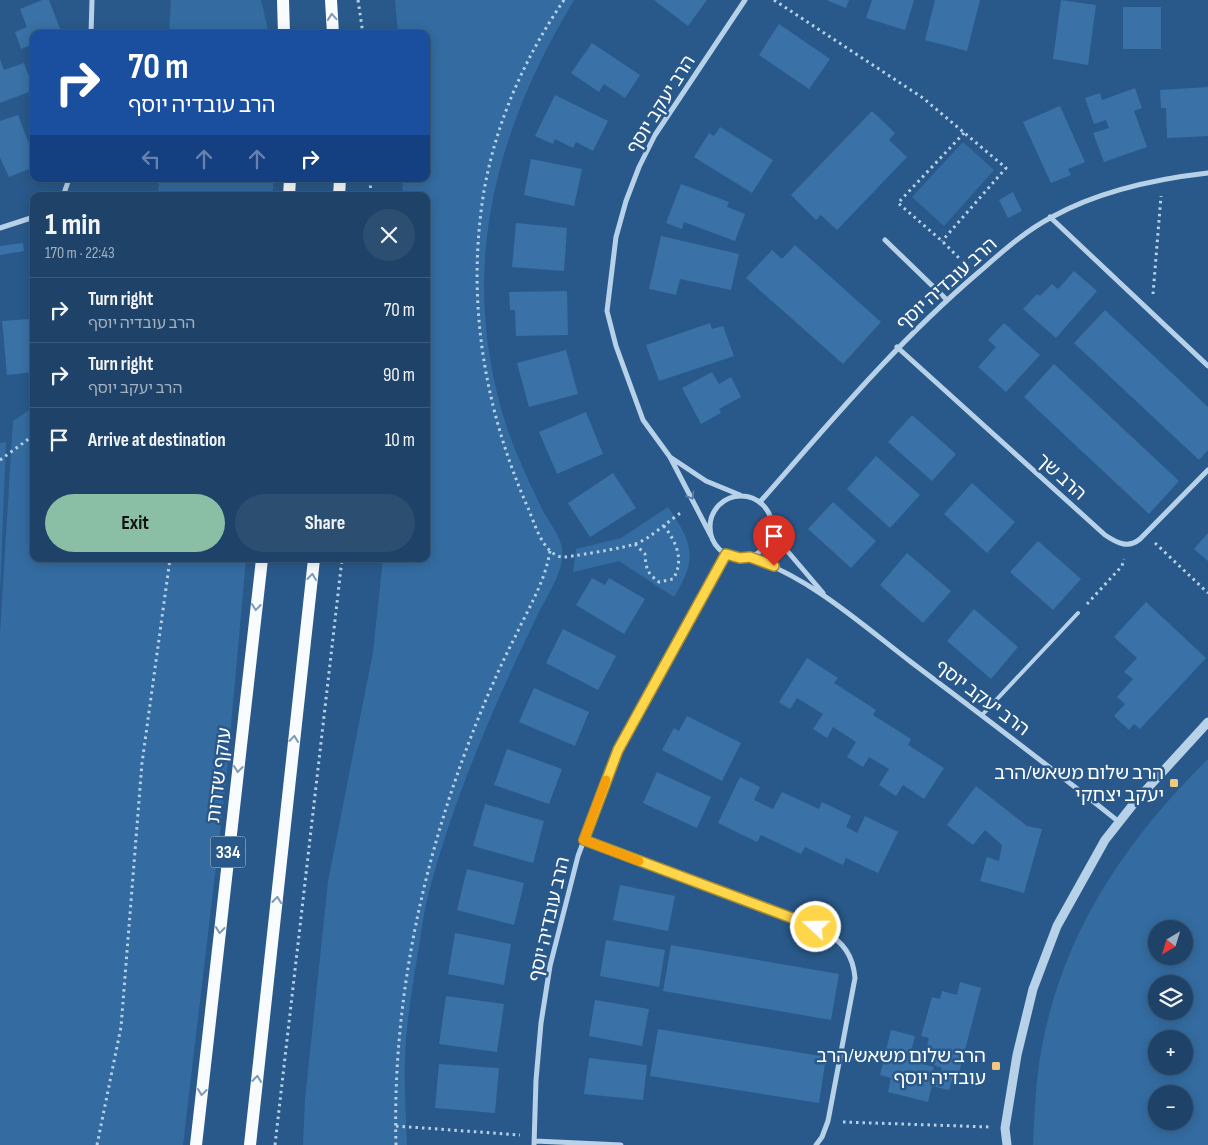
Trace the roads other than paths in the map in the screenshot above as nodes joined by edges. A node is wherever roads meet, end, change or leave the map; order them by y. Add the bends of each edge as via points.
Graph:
1 (92, 0) edge
2 (283, 0) edge
3 (331, 0) edge
4 (745, 0) edge
5 (91, 30) edge
6 (284, 30) edge
7 (334, 30) edge
8 (1208, 173) edge
9 (1050, 217) junction
10 (30, 218) edge
11 (0, 228) edge
12 (885, 240) dead end
13 (946, 299) junction
14 (898, 347) junction
15 (1208, 366) edge
16 (670, 457) junction
17 (1208, 470) edge
18 (742, 496) junction
19 (760, 502) junction
20 (772, 533) junction
21 (710, 536) junction
22 (726, 554) junction
23 (750, 557) junction
24 (262, 562) edge
25 (314, 562) edge
26 (826, 598) junction
27 (1078, 613) road end
28 (982, 715) junction
29 (1208, 722) edge
30 (1119, 822) junction
31 (584, 840) junction
32 (535, 1141) edge
33 (196, 1145) edge
34 (250, 1145) edge
35 (621, 1145) edge
36 (816, 1145) edge
37 (1007, 1145) edge

1 - 5 street
2 - 6 main road
7 -> 3 main road
4 - 16 street, הרב יעקב יוסף via 638,167 616,237 607,310 616,346 643,420
8 - 9 street, הרב עובדיה יוסף via 1142,184 1084,201
9 - 13 street, הרב עובדיה יוסף via 1009,246
9 - 15 street
10 - 11 street
12 - 13 street
13 - 14 street, הרב עובדיה יוסף
14 - 17 street, הרב שך via 1105,535 1120,544 1130,545 1146,534
14 - 19 street, הרב עובדיה יוסף
16 - 18 street, הרב יעקב יוסף via 706,481
16 -> 21 street, הרב יעקב יוסף
18 - 19 street
18 - 21 street via 728,498 716,508 710,521
19 - 20 street via 771,518
20 - 23 street via 762,550
20 - 26 street, הרב יעקב יוסף
21 - 22 street
22 - 23 street
22 - 31 street, הרב עובדיה יוסף via 618,750
23 - 26 street, הרב יעקב יוסף via 781,569
24 -> 33 main road, עוקף שדרות / 334
34 -> 25 main road
26 - 28 street, הרב יעקב יוסף
27 - 28 lane
28 - 30 street, הרב יעקב יוסף
29 - 30 street
30 - 37 street via 1091,862 1057,925 1032,989 1005,1128
31 - 32 street, הרב עובדיה יוסף via 550,966 538,1061
31 - 36 street via 824,930 843,944 853,963 854,978 828,1121
32 - 35 street

